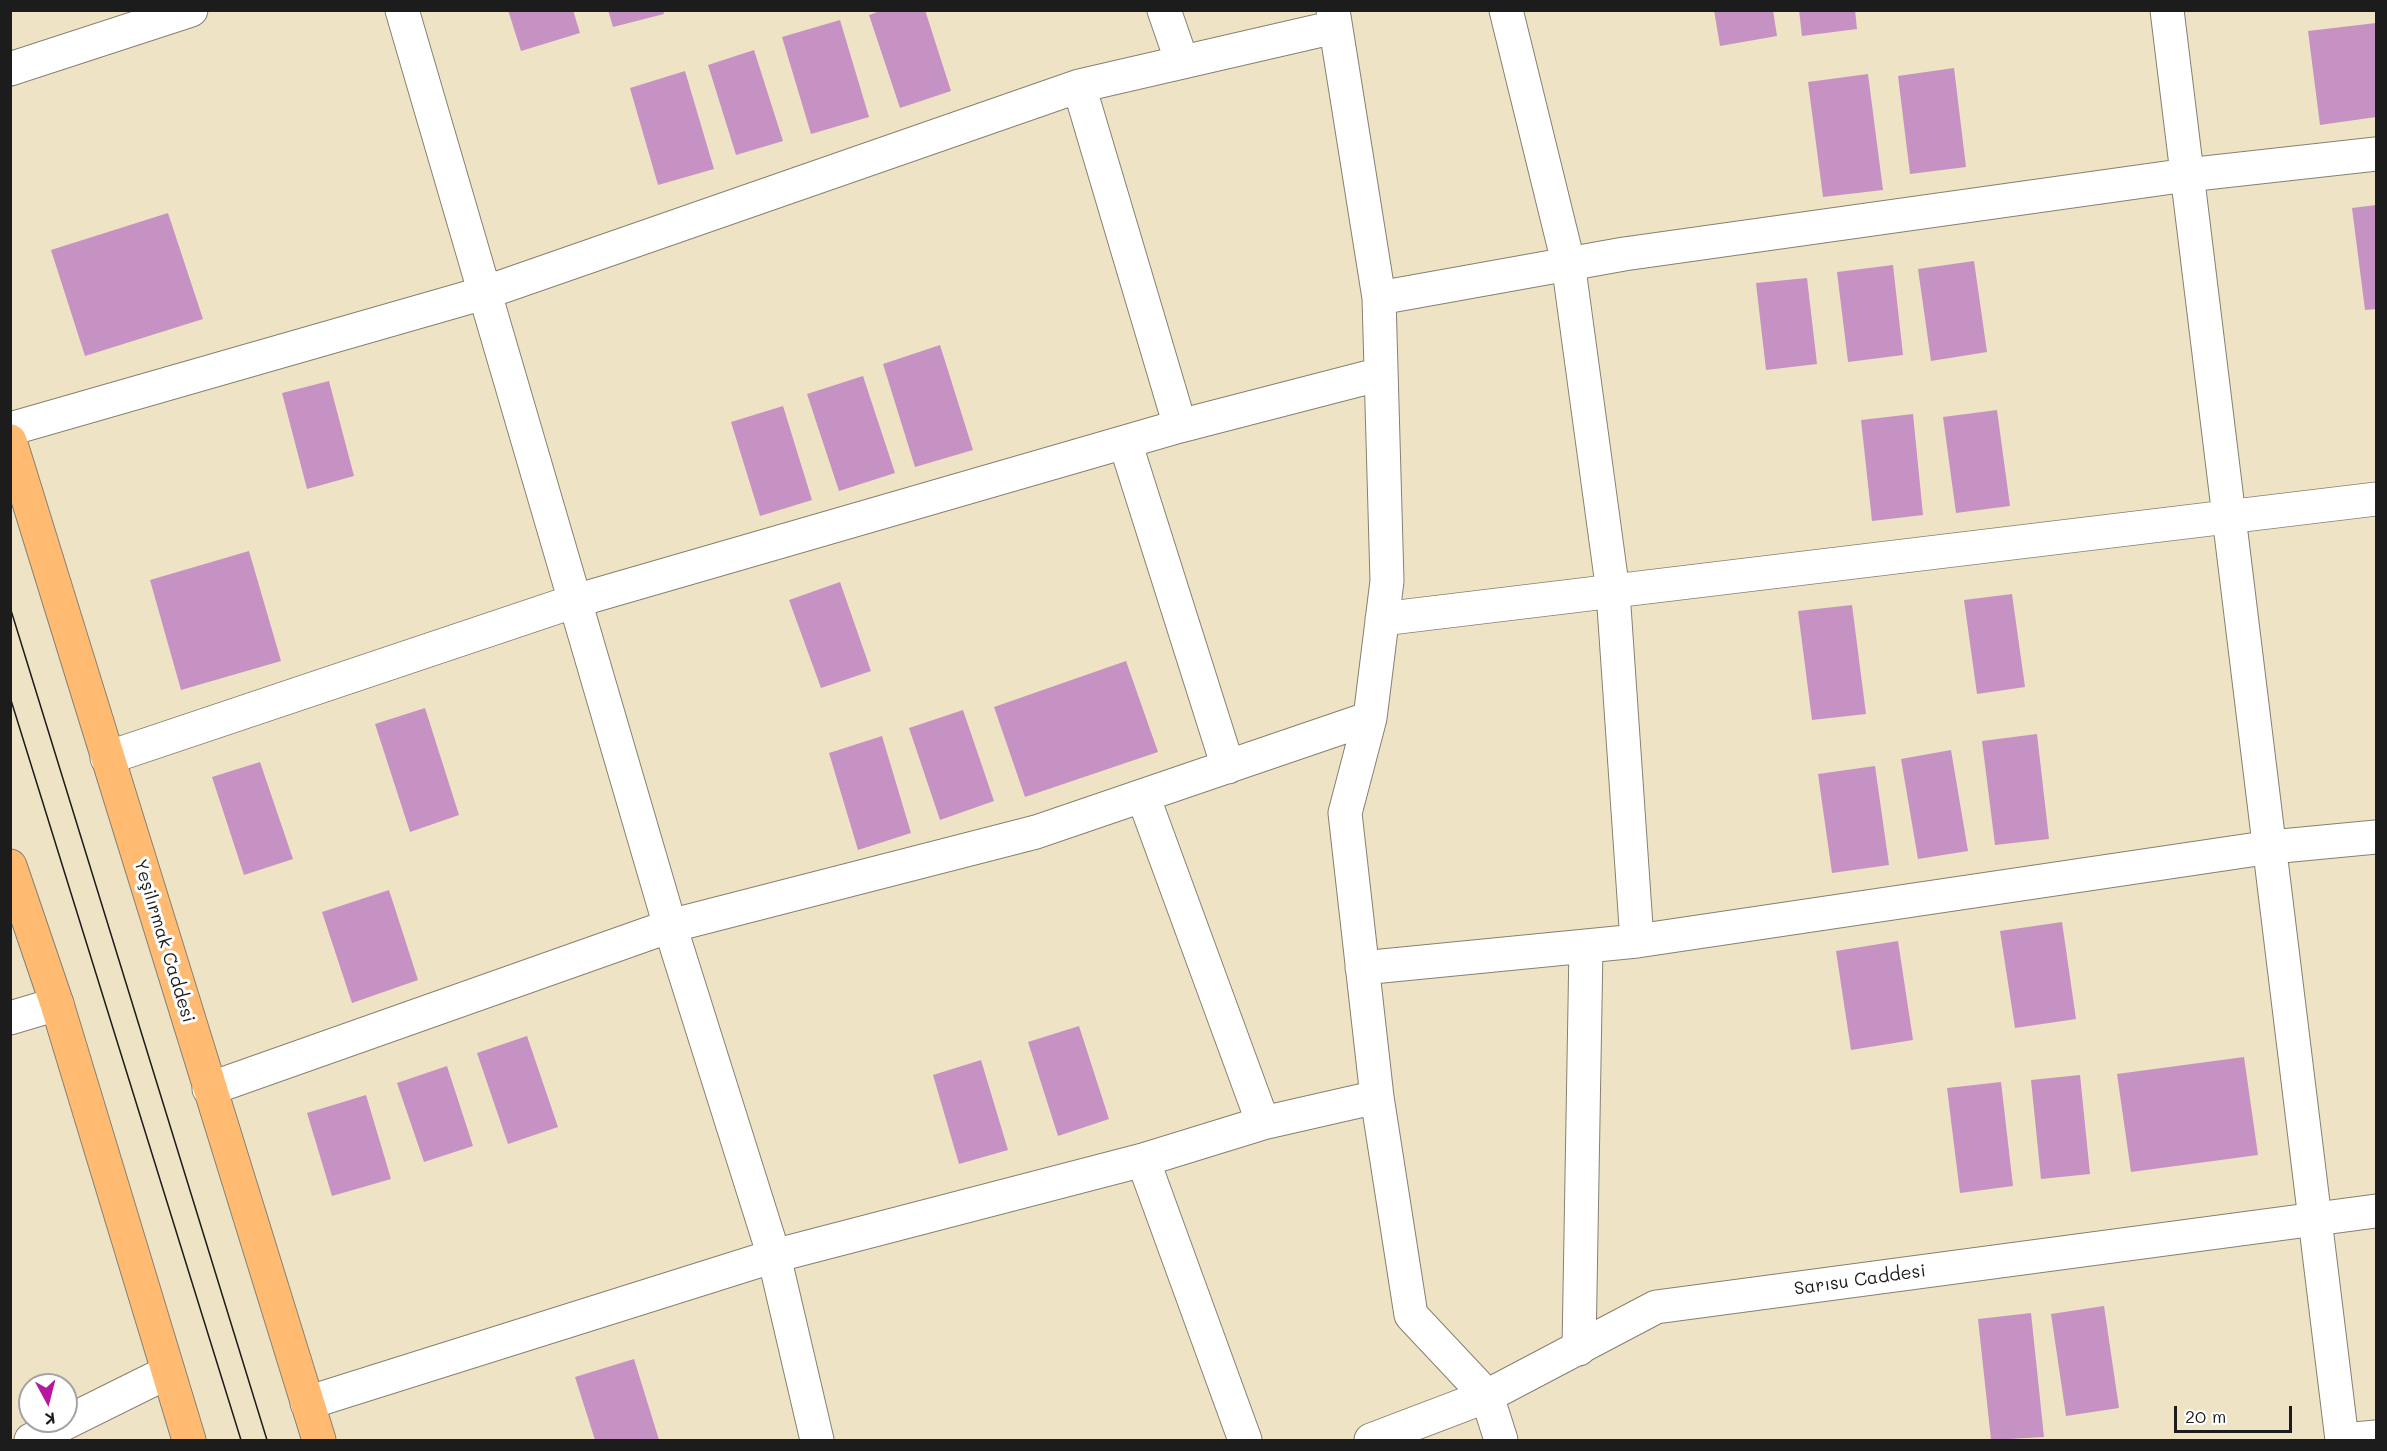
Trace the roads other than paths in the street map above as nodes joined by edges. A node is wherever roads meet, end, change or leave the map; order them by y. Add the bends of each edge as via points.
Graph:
1 (191, 10) edge
2 (402, 10) edge
3 (1164, 10) edge
4 (1506, 10) edge
5 (2167, 10) edge
6 (1334, 19) edge
7 (1182, 62) junction
8 (10, 69) edge
9 (1079, 86) junction
10 (2376, 154) edge
11 (2187, 175) junction
12 (1568, 262) junction
13 (484, 293) junction
14 (1379, 298) junction
15 (1381, 374) junction
16 (1180, 426) junction
17 (10, 429) edge
18 (10, 441) edge
19 (1125, 442) junction
20 (2376, 499) edge
21 (2229, 516) junction
22 (1612, 592) junction
23 (575, 602) junction
24 (1382, 619) junction
25 (1370, 718) junction
26 (107, 758) junction
27 (1228, 767) junction
28 (1143, 796) junction
29 (2376, 837) edge
30 (2271, 847) junction
31 (10, 866) edge
32 (670, 926) junction
33 (1637, 941) junction
34 (1586, 947) junction
35 (1362, 968) junction
36 (57, 1004) junction
37 (10, 1018) edge
38 (209, 1089) junction
39 (1377, 1097) junction
40 (1263, 1123) junction
41 (1143, 1160) junction
42 (2376, 1211) edge
43 (2317, 1219) junction
44 (774, 1256) junction
45 (1579, 1349) junction
46 (168, 1372) junction
47 (1487, 1396) junction
48 (307, 1402) junction
49 (2376, 1437) edge
50 (31, 1440) edge
51 (189, 1440) edge
52 (319, 1440) edge
53 (817, 1440) edge
54 (1245, 1440) edge
55 (1371, 1440) edge
56 (1501, 1440) edge
57 (2343, 1440) edge

1 - 8 street
2 - 13 street
3 - 7 street
4 - 12 street
5 - 11 street
6 - 7 street
6 - 14 street
7 - 9 street
9 - 13 street
9 - 16 street
10 - 11 street
11 - 12 street
11 - 21 street
12 - 14 street
12 - 22 street
13 - 17 street
13 - 23 street
14 - 15 street
15 - 16 street
15 - 24 street via 1387,581
16 - 19 street
18 - 26 main road, Yeşilırmak Caddesi
19 - 23 street
19 - 27 street
20 - 21 street
21 - 22 street
21 - 30 street
22 - 24 street
22 - 33 street
23 - 26 street
23 - 32 street
24 - 25 street
25 - 27 street
25 - 35 street via 1345,813
26 - 38 main road, Yeşilırmak Caddesi
27 - 28 street
28 - 32 street via 1036,832
28 - 40 street
29 - 30 street
30 - 33 street
30 - 43 street
31 - 36 main road
32 - 38 street
32 - 44 street
33 - 34 street
34 - 35 street
34 - 45 street
35 - 39 street
36 - 37 street
36 - 46 main road
38 - 48 main road, Yeşilırmak Caddesi
39 - 40 street
39 - 47 street via 1411,1315
40 - 41 street
41 - 44 street
41 - 54 street
42 - 43 street, Sarısu Caddesi
43 - 45 street, Sarısu Caddesi via 1656,1307
43 - 57 street
44 - 48 street
44 - 53 street
45 - 47 street, Sarısu Caddesi
46 - 50 street
46 - 51 main road
47 - 55 street, Sarısu Caddesi
47 - 56 street
48 - 52 main road, Yeşilırmak Caddesi
49 - 57 street

